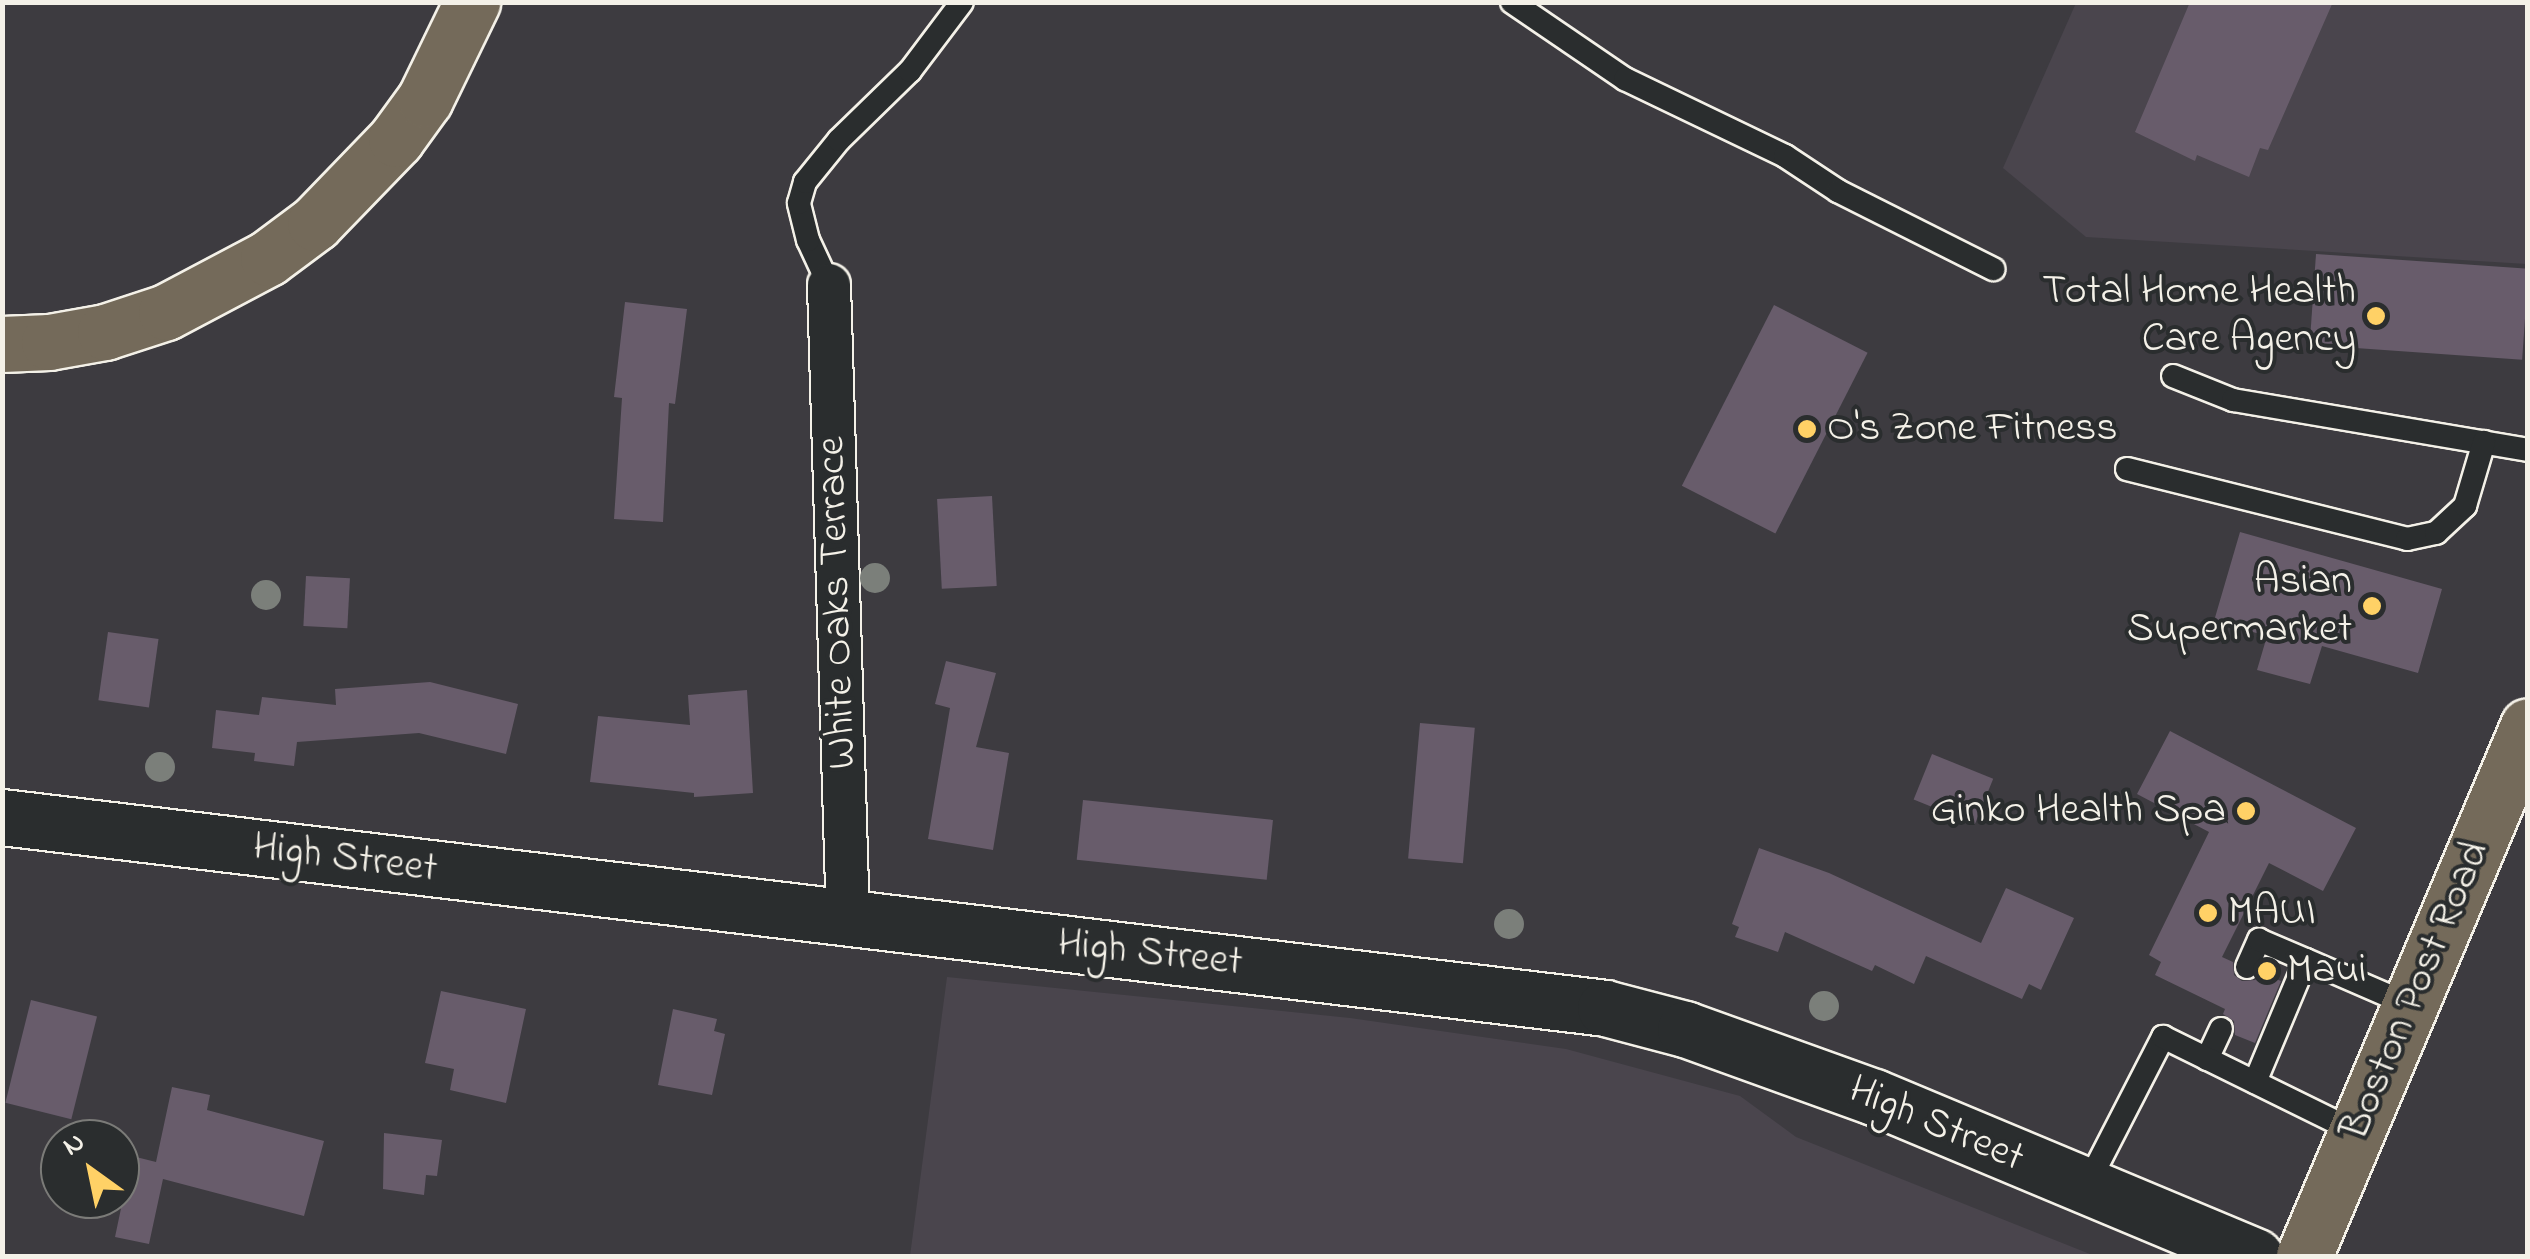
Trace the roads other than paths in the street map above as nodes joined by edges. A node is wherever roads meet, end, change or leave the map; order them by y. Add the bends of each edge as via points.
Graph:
1 (472, 2) edge
2 (962, 2) edge
3 (1512, 2) edge
4 (1993, 269) dead end
5 (829, 285) joint
6 (2, 344) edge
7 (2174, 376) dead end
8 (2484, 442) junction
9 (2528, 450) edge
10 (2126, 469) dead end
11 (2528, 726) edge
12 (2, 817) edge
13 (848, 920) junction
14 (2306, 960) junction
15 (2247, 967) dead end
16 (2410, 1005) junction
17 (2221, 1029) dead end
18 (2207, 1059) junction
19 (2256, 1082) junction
20 (2356, 1132) junction
21 (2086, 1187) junction
22 (2255, 1256) edge
23 (2304, 1256) edge

1 - 6 main road via 426,100 396,139 315,223 268,258 166,312 105,332
2 - 5 lane via 910,71 805,182 799,203
3 - 4 lane via 1625,79
5 - 13 street, White Oaks Terrace
7 - 8 lane via 2233,400
8 - 9 lane
8 - 10 lane via 2465,506 2436,533 2407,539
11 - 16 main road, Boston Post Road
12 - 13 main road, High Street
13 - 21 main road, High Street via 1605,1008 1771,1058
14 - 15 lane via 2259,940
14 - 16 lane
14 - 19 lane
16 - 20 main road, Boston Post Road
17 - 18 lane
18 - 19 lane
18 - 21 lane via 2163,1037
19 - 20 lane
20 - 23 main road, Boston Post Road
21 - 22 main road, High Street

